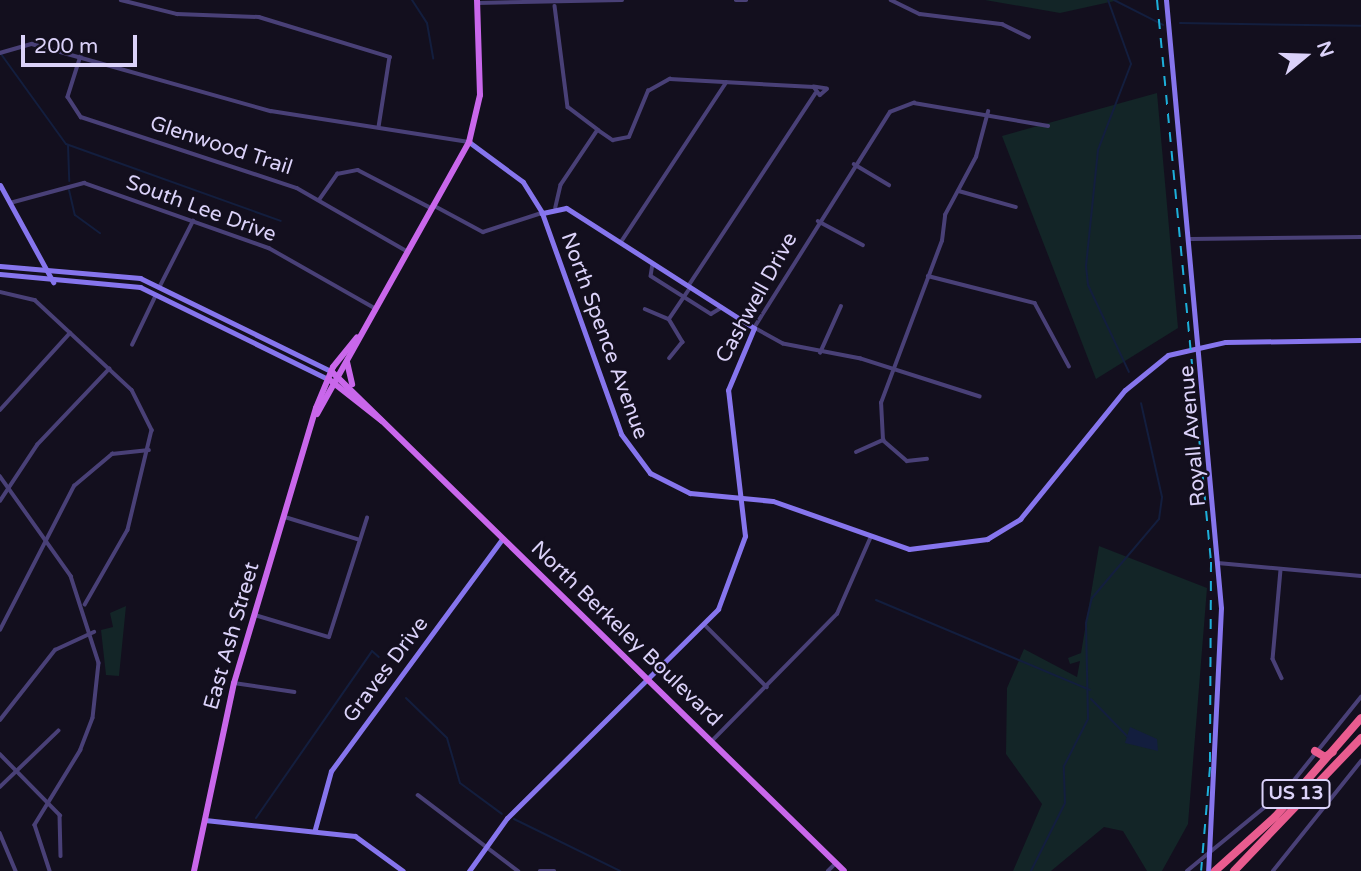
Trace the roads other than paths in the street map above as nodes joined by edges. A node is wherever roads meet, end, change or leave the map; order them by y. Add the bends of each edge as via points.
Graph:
1 (121, 0) edge
2 (622, 0) edge
3 (736, 0) edge
4 (746, 0) edge
5 (891, 0) edge
6 (1166, 0) edge
7 (477, 2) edge
8 (555, 6) junction
9 (1029, 37) dead end
10 (1, 52) edge
11 (81, 57) junction
12 (726, 83) junction
13 (814, 87) junction
14 (815, 94) junction
15 (988, 112) junction
16 (1048, 126) dead end
17 (379, 127) junction
18 (598, 130) junction
19 (468, 142) junction
20 (854, 164) junction
21 (889, 185) dead end
22 (0, 186) edge
23 (959, 191) junction
24 (319, 200) junction
25 (9, 203) junction
26 (430, 205) junction
27 (1016, 207) dead end
28 (556, 208) junction
29 (542, 213) junction
30 (193, 221) junction
31 (818, 221) junction
32 (1361, 237) edge
33 (1191, 239) junction
34 (621, 242) junction
35 (863, 246) dead end
36 (405, 250) junction
37 (653, 264) junction
38 (0, 266) edge
39 (48, 272) junction
40 (0, 274) edge
41 (928, 276) junction
42 (53, 282) junction
43 (160, 285) junction
44 (688, 287) junction
45 (1, 292) edge
46 (157, 293) junction
47 (683, 297) junction
48 (841, 306) dead end
49 (373, 307) junction
50 (721, 308) junction
51 (645, 309) dead end
52 (669, 318) junction
53 (754, 328) junction
54 (70, 333) junction
55 (357, 337) junction
56 (1361, 340) edge
57 (1202, 344) junction
58 (132, 345) dead end
59 (820, 353) junction
60 (670, 358) dead end
61 (347, 359) junction
62 (1069, 366) dead end
63 (109, 369) junction
64 (893, 369) junction
65 (335, 373) junction
66 (331, 381) junction
67 (355, 389) junction
68 (980, 397) dead end
69 (0, 410) edge
70 (384, 422) junction
71 (883, 440) junction
72 (149, 450) junction
73 (856, 452) dead end
74 (927, 459) dead end
75 (0, 476) edge
76 (7, 486) junction
77 (745, 497) junction
78 (0, 501) edge
79 (285, 517) junction
80 (367, 518) dead end
81 (43, 537) junction
82 (502, 539) junction
83 (870, 539) junction
84 (360, 540) junction
85 (1218, 563) junction
86 (1281, 570) junction
87 (1361, 576) edge
88 (85, 606) junction
89 (253, 615) junction
90 (704, 625) junction
91 (0, 630) edge
92 (94, 632) junction
93 (1282, 678) dead end
94 (648, 681) junction
95 (234, 683) junction
96 (767, 687) junction
97 (294, 692) dead end
98 (1361, 697) edge
99 (1361, 718) edge
100 (0, 720) edge
101 (58, 731) dead end
102 (1361, 737) edge
103 (712, 741) junction
104 (1340, 745) junction
105 (1315, 751) junction
106 (0, 754) edge
107 (1361, 762) edge
108 (1320, 769) junction
109 (14, 772) junction
110 (0, 788) edge
111 (418, 795) dead end
112 (47, 802) junction
113 (205, 820) junction
114 (315, 829) junction
115 (0, 833) edge
116 (486, 848) junction
117 (1210, 852) junction
118 (61, 856) dead end
119 (836, 863) junction
120 (16, 871) edge
121 (50, 871) edge
122 (194, 871) edge
123 (403, 871) edge
124 (469, 871) edge
125 (518, 871) edge
126 (540, 871) edge
127 (554, 871) edge
128 (828, 871) edge
129 (844, 871) edge
130 (1187, 871) edge
131 (1208, 871) edge
132 (1215, 871) edge
133 (1234, 871) edge
134 (1273, 871) edge

1 - 17 street via 177,14 259,17 390,57
2 - 8 street
3 - 4 street
5 - 9 street via 920,14 1002,24
6 - 33 street, Royall Avenue
7 - 8 street
7 - 19 main road, East Ash Street via 480,95
8 - 18 street via 568,107
10 - 11 street via 32,44
11 - 17 street via 271,111
11 - 24 street, Glenwood Trail via 68,97 81,117
12 - 13 street
12 - 18 street via 657,83 629,137 613,140
12 - 34 street
13 - 14 street
13 - 14 street via 827,89
14 - 44 street
15 - 16 street, Cashwell Drive
15 - 20 street, Cashwell Drive via 901,106 881,120
15 - 23 street
17 - 19 street
18 - 28 street via 561,186
19 - 26 main road, East Ash Street
19 - 29 street, North Spence Avenue via 514,172
20 - 21 street
20 - 31 street, Cashwell Drive
22 - 25 street
23 - 27 street
23 - 41 street via 945,215
24 - 26 street via 337,174 358,170
24 - 36 street, Glenwood Trail
25 - 30 street, South Lee Drive via 83,183
25 - 39 street
26 - 29 street via 483,232
26 - 36 main road, East Ash Street
28 - 29 street
28 - 34 street via 566,208
29 - 77 street, North Spence Avenue via 634,457 670,486 707,497
30 - 43 street
30 - 49 street, South Lee Drive via 268,248
31 - 35 street
31 - 53 street, Cashwell Drive
32 - 33 street
33 - 57 street, Royall Avenue
34 - 37 street
36 - 49 main road, East Ash Street
37 - 44 street
37 - 47 street via 650,276
38 - 39 street
39 - 42 street
39 - 43 street via 109,273
40 - 42 street
41 - 62 street via 1035,303
41 - 64 street
42 - 46 street via 113,282
43 - 46 street
43 - 65 street
44 - 47 street
44 - 50 street
45 - 54 street via 35,300
46 - 58 street
46 - 66 street
47 - 50 street via 713,315
47 - 52 street
48 - 59 street
49 - 55 main road, East Ash Street
50 - 53 street
51 - 52 street
52 - 60 street via 683,342
53 - 59 street
53 - 77 street, Cashwell Drive via 728,390
54 - 63 street
54 - 69 street
55 - 61 main road, East Ash Street
55 - 65 main road, East Ash Street
56 - 57 street, North Spence Avenue
57 - 83 street, North Spence Avenue via 1156,362 1125,390 1050,489 987,539 909,549
57 - 85 street, Royall Avenue
59 - 64 street
61 - 65 main road, East Ash Street
61 - 67 main road
63 - 72 street via 145,408
63 - 76 street via 37,444
64 - 68 street
64 - 71 street via 878,419
65 - 66 main road, East Ash Street
65 - 67 main road, North Berkeley Boulevard
66 - 70 main road, North Berkeley Boulevard
66 - 79 main road, East Ash Street
67 - 70 main road, North Berkeley Boulevard
70 - 82 main road, North Berkeley Boulevard
71 - 73 street
71 - 74 street via 907,461
72 - 81 street via 112,454 93,465
72 - 88 street via 128,530
75 - 76 street
76 - 78 street
76 - 81 street
77 - 83 street, North Spence Avenue via 773,500
77 - 90 street, Cashwell Drive via 738,563
79 - 84 street
79 - 89 main road, East Ash Street
80 - 84 street
81 - 88 street
81 - 91 street
82 - 94 main road, North Berkeley Boulevard
82 - 114 street, Graves Drive via 331,772
83 - 96 street via 837,614
84 - 89 street via 330,637
85 - 86 street
85 - 117 street, Royall Avenue via 1220,695
86 - 87 street
86 - 93 street via 1273,659
88 - 92 street
89 - 95 main road, East Ash Street
90 - 94 street, Cashwell Drive
90 - 96 street
92 - 100 street via 55,650
92 - 112 street via 99,682 93,718 81,750
94 - 103 main road, North Berkeley Boulevard
94 - 116 street, Cashwell Drive via 513,812
95 - 97 street
95 - 113 main road, East Ash Street
96 - 103 street
98 - 105 street
99 - 104 highway, US 13
101 - 109 street
102 - 133 highway, US 13
103 - 119 main road, North Berkeley Boulevard
104 - 105 highway via 1325,757
104 - 108 highway, US 13
105 - 108 highway
105 - 117 street via 1279,797
106 - 109 street
107 - 134 street
108 - 132 highway, US 13
109 - 110 street
109 - 112 street
111 - 116 street
112 - 118 street via 63,824
112 - 121 street via 35,824
113 - 114 street
113 - 122 main road, East Ash Street
114 - 123 street via 355,836
115 - 120 street
116 - 124 street, Cashwell Drive
116 - 125 street
117 - 130 street
117 - 131 street, Royall Avenue
119 - 128 street
119 - 129 main road, North Berkeley Boulevard
126 - 127 street

